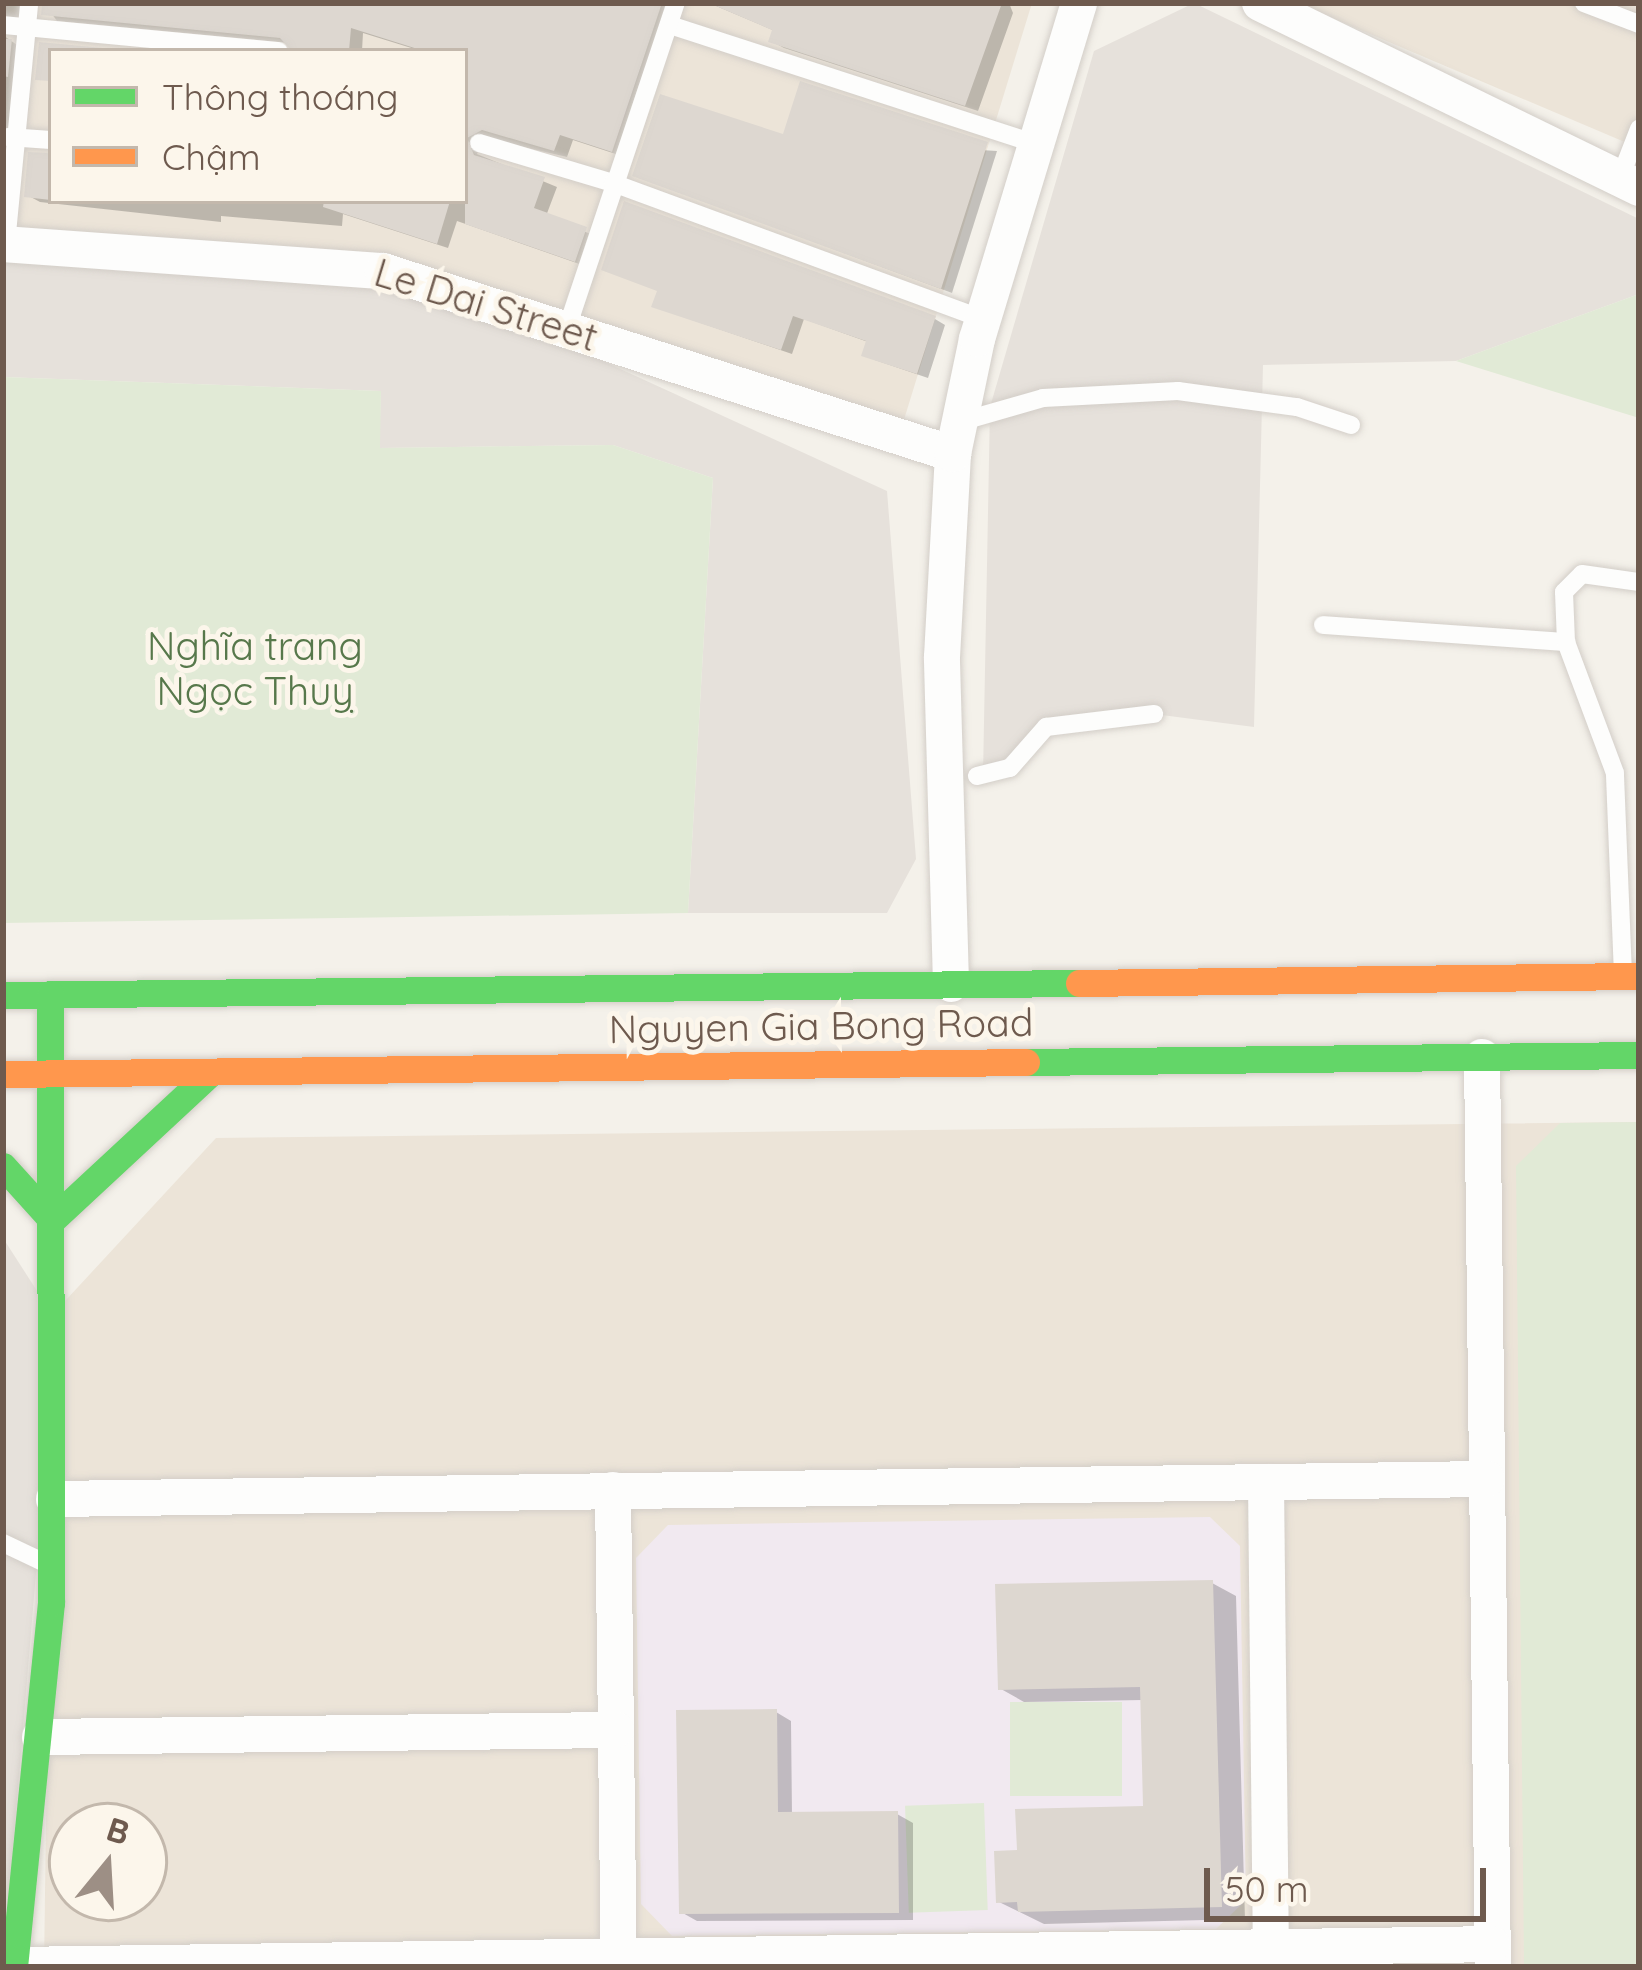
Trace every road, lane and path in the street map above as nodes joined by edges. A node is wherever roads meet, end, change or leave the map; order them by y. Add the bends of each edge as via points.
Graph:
1 (29, 3) edge
2 (676, 3) edge
3 (1078, 3) edge
4 (1260, 3) edge
5 (1584, 3) edge
6 (1639, 24) edge
7 (3, 25) edge
8 (670, 25) junction
9 (26, 26) junction
10 (249, 48) edge
11 (1639, 129) edge
12 (9, 137) edge
13 (48, 140) edge
14 (478, 143) dead end
15 (1034, 143) junction
16 (613, 183) junction
17 (1629, 183) edge
18 (4, 244) edge
19 (983, 319) junction
20 (567, 328) junction
21 (1351, 425) dead end
22 (956, 438) junction
23 (1639, 582) edge
24 (1323, 625) dead end
25 (1566, 642) junction
26 (1154, 714) dead end
27 (977, 776) dead end
28 (1631, 976) edge
29 (1481, 978) junction
30 (951, 984) junction
31 (50, 994) junction
32 (3, 995) edge
33 (1639, 1055) edge
34 (1482, 1057) junction
35 (211, 1072) junction
36 (50, 1073) junction
37 (3, 1074) edge
38 (3, 1166) edge
39 (52, 1220) junction
40 (1487, 1479) junction
41 (1266, 1482) junction
42 (613, 1490) junction
43 (54, 1499) junction
44 (3, 1543) edge
45 (52, 1567) junction
46 (616, 1730) junction
47 (40, 1737) junction
48 (1271, 1947) junction
49 (1493, 1956) edge
50 (619, 1962) edge
51 (14, 1966) edge

1 - 9 lane
2 - 8 lane
3 - 15 street
4 - 17 street
5 - 6 lane
7 - 9 lane
8 - 15 lane
8 - 16 lane
9 - 10 lane
9 - 12 lane
11 - 17 lane
12 - 13 lane
12 - 18 lane
14 - 16 lane
15 - 19 street
16 - 19 lane
16 - 20 lane
18 - 20 street, Le Dai Street via 383,271
19 - 22 street
20 - 22 street, Le Dai Street
21 - 22 lane via 1297,407 1178,391 1043,398
22 - 30 street via 942,639
23 - 25 lane via 1582,574 1564,592
24 - 25 lane
25 - 28 lane via 1615,773
26 - 27 lane via 1046,727 1010,768
28 - 29 main road, Nguyen Gia Bong Road
29 - 30 main road, Nguyen Gia Bong Road
29 - 34 main road
30 - 31 main road, Nguyen Gia Bong Road
31 - 32 main road, Nguyen Gia Bong Road
31 - 36 main road
33 - 34 main road, Nguyen Gia Bong Road
34 - 35 main road, Nguyen Gia Bong Road
34 - 40 street
35 - 36 main road, Nguyen Gia Bong Road
35 - 39 main road
36 - 37 main road, Nguyen Gia Bong Road
36 - 39 main road
38 - 39 main road
39 - 43 main road
40 - 41 street
40 - 49 street
41 - 42 street
41 - 48 street
42 - 43 street
42 - 46 street
43 - 45 main road
44 - 45 lane
45 - 47 main road
46 - 47 street
46 - 50 street
47 - 51 main road
48 - 49 street
48 - 50 street
50 - 51 street

